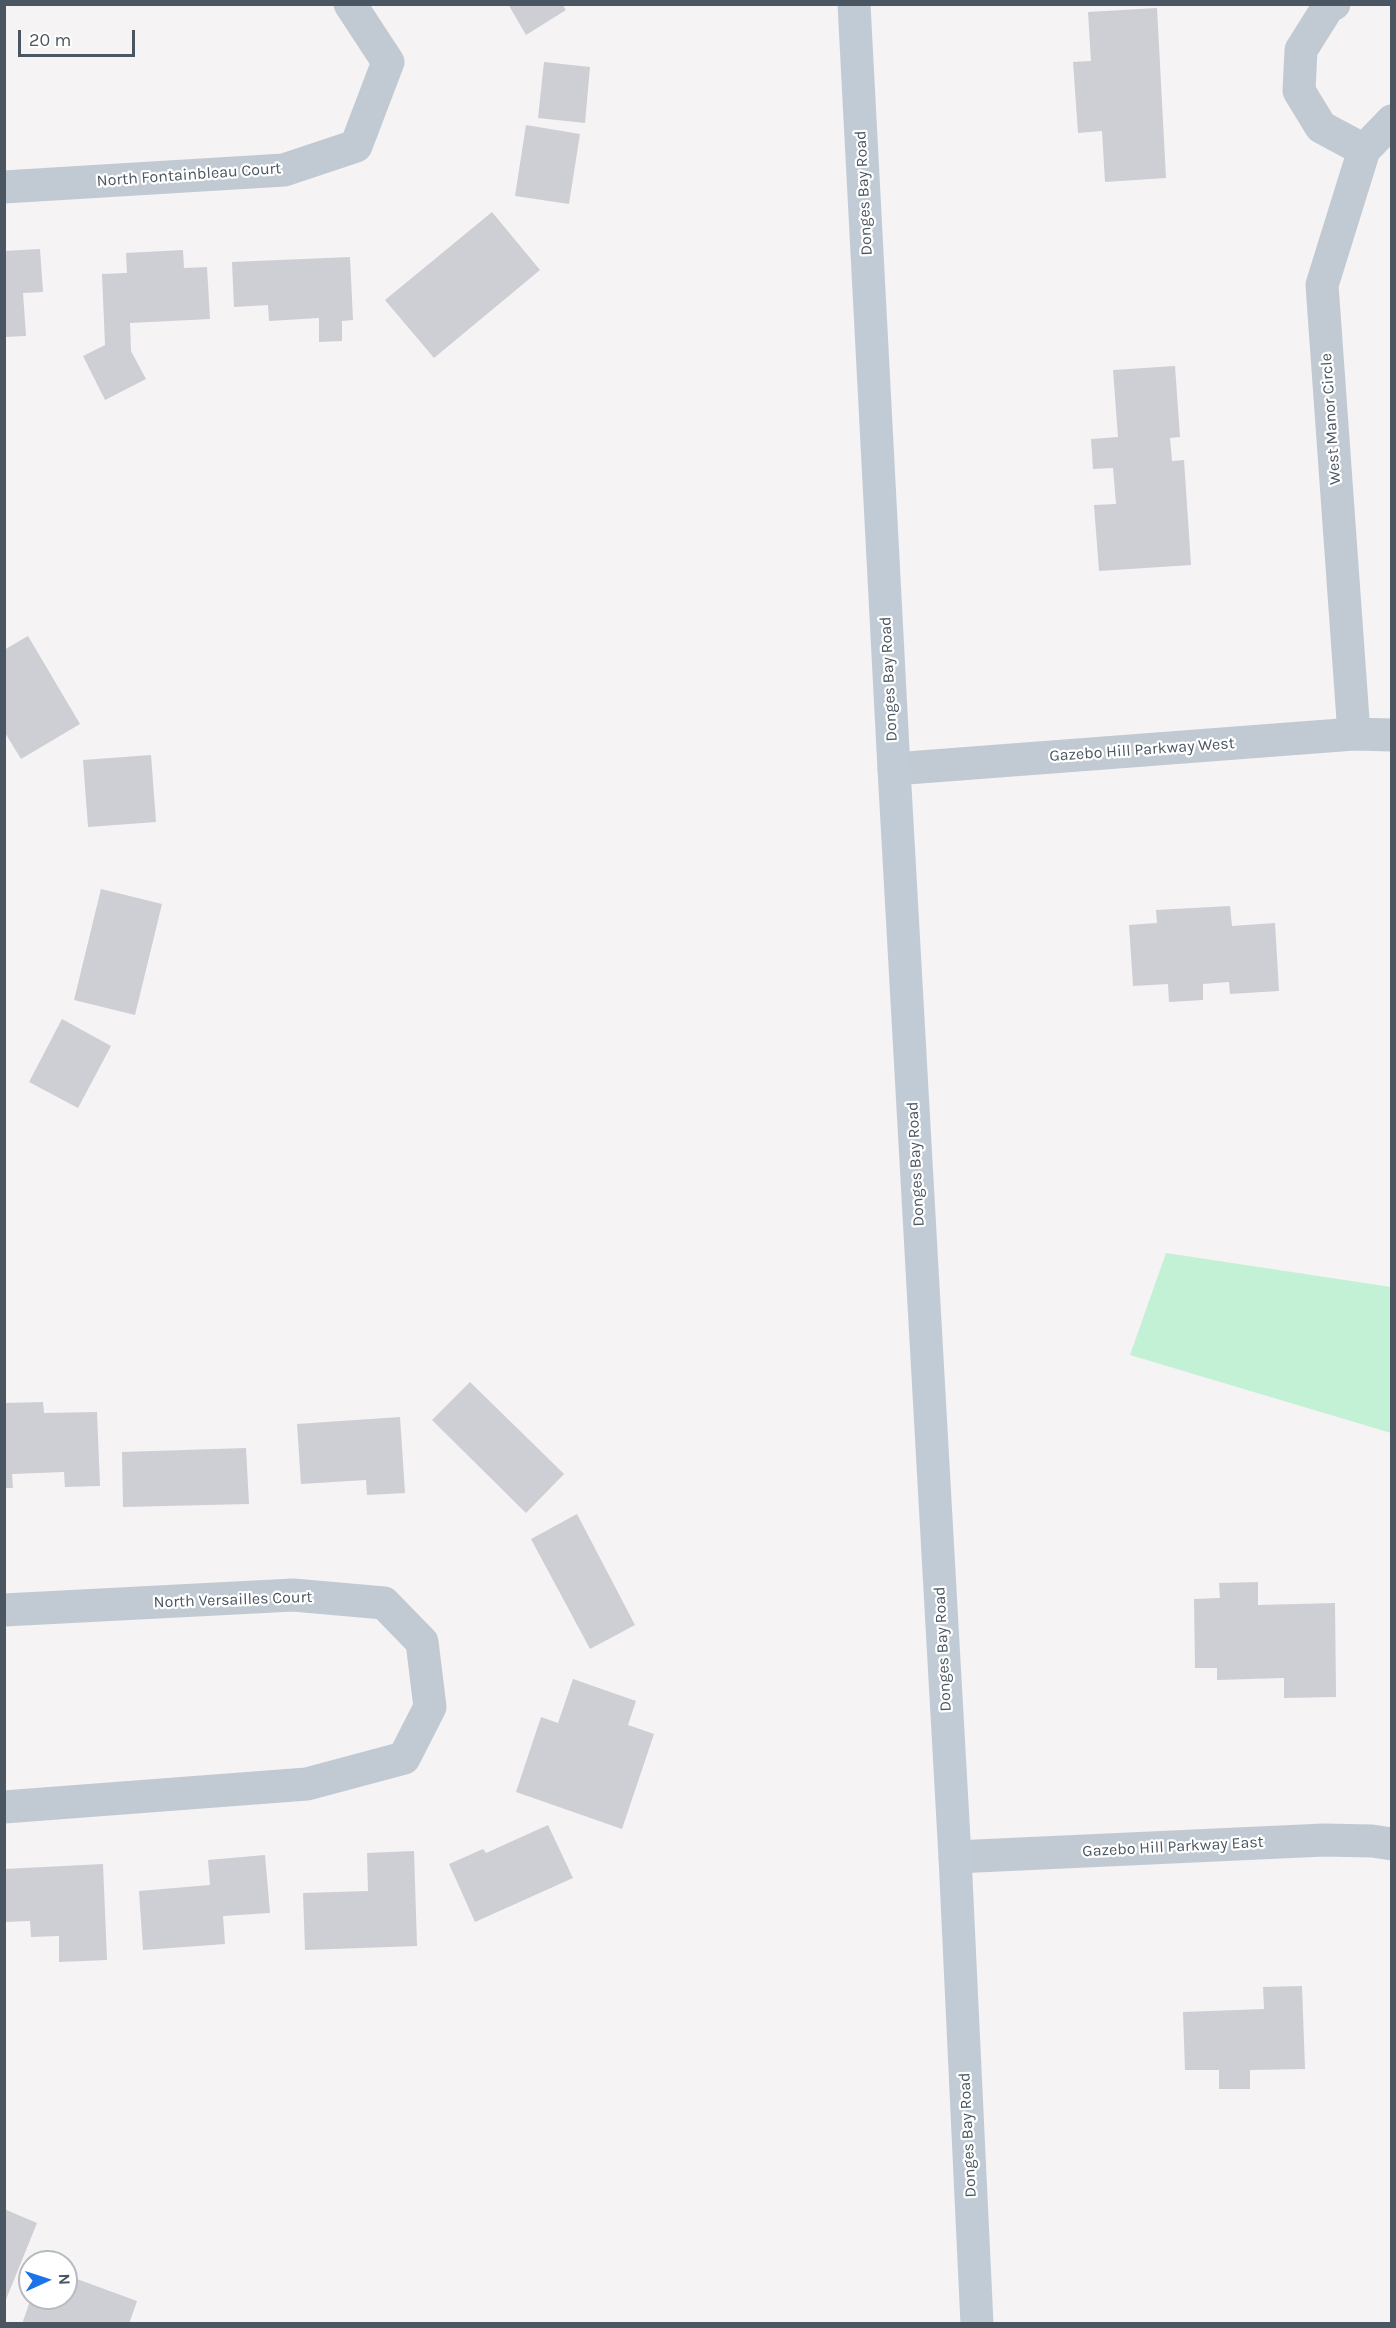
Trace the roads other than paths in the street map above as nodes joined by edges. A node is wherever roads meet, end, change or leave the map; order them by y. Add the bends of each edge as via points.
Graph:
1 (351, 4) edge
2 (854, 4) edge
3 (1334, 4) edge
4 (1392, 121) edge
5 (1364, 150) junction
6 (4, 187) edge
7 (1354, 734) junction
8 (1392, 735) edge
9 (894, 769) junction
10 (4, 1610) edge
11 (4, 1807) edge
12 (1392, 1844) edge
13 (955, 1857) junction
14 (977, 2324) edge

1 - 6 street, North Fontainbleau Court via 388,62 356,146 284,170
2 - 9 street, Donges Bay Road
3 - 5 street via 1328,7 1301,50 1299,91 1321,127
4 - 5 street, West Manor Circle
5 - 7 street, West Manor Circle via 1322,285
7 - 8 street, Gazebo Hill Parkway West
7 - 9 street, Gazebo Hill Parkway West
9 - 13 street, Donges Bay Road
10 - 11 street, North Versailles Court via 293,1595 384,1603 422,1642 430,1707 404,1758 307,1784
12 - 13 street, Gazebo Hill Parkway East via 1324,1840
13 - 14 street, Donges Bay Road

